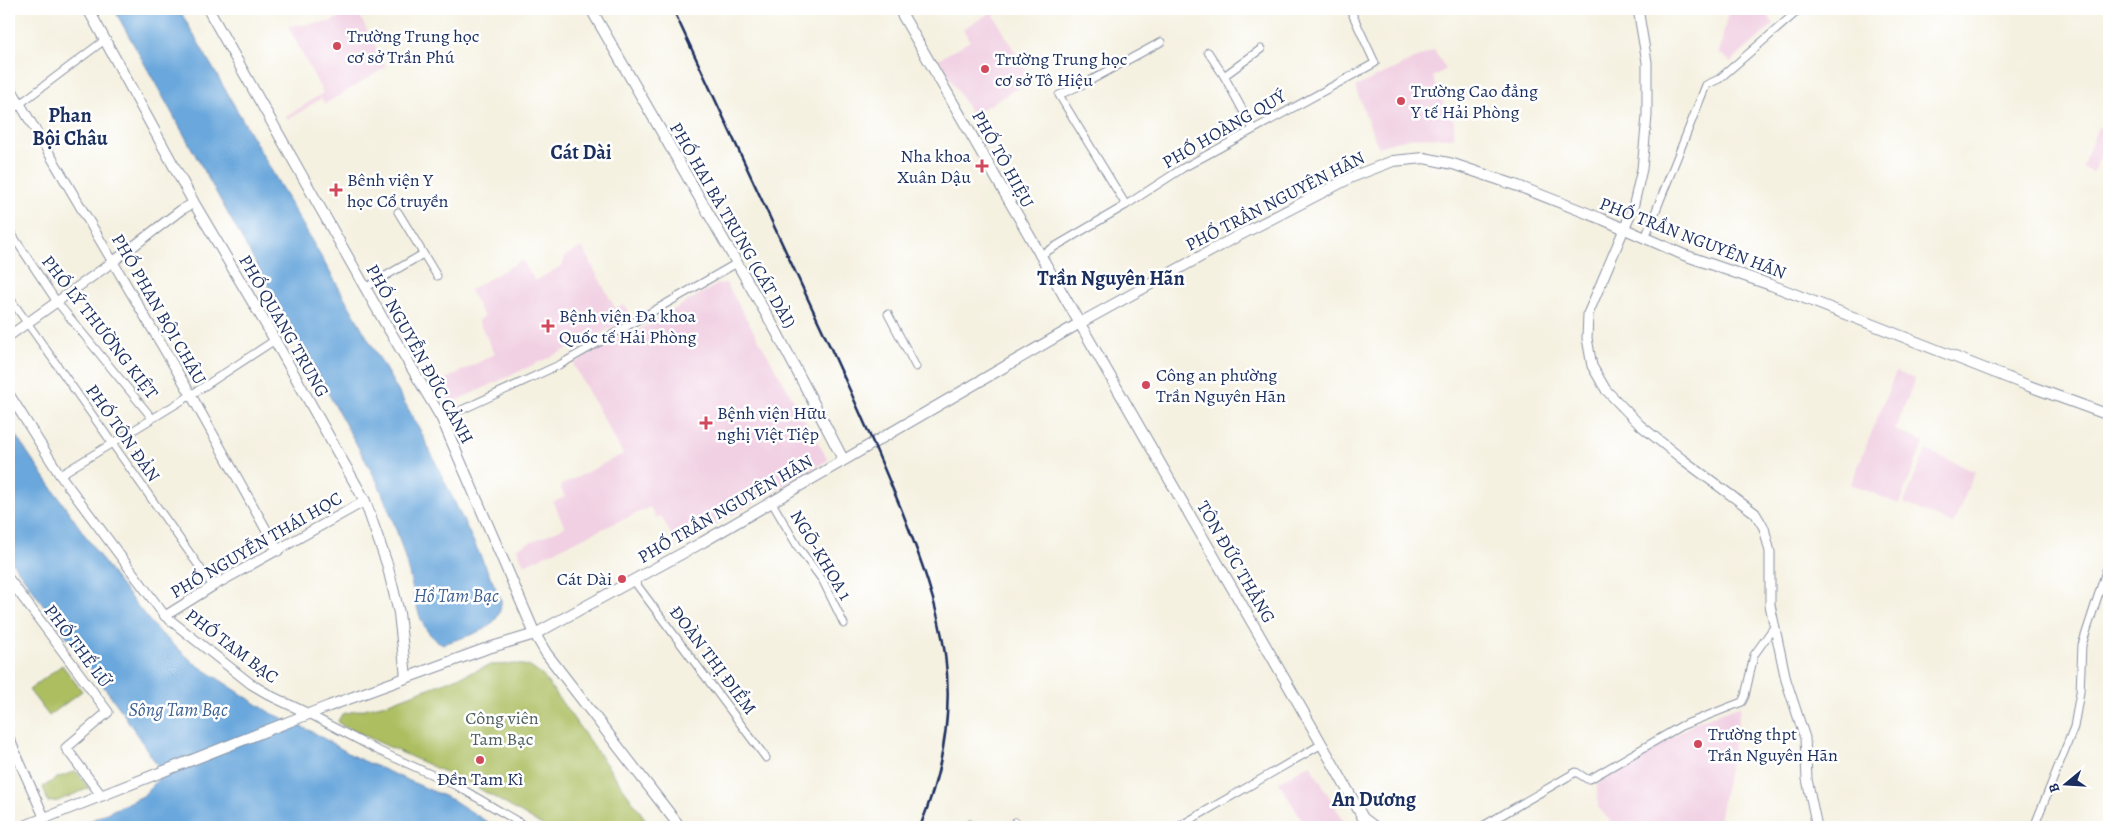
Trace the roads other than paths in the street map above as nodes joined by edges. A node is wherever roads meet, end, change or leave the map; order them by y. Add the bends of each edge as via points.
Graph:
1 (88, 9) edge
2 (208, 9) edge
3 (591, 9) edge
4 (899, 9) edge
5 (1350, 9) edge
6 (1638, 9) edge
7 (1800, 9) edge
8 (106, 39) junction
9 (1161, 42) dead end
10 (1261, 49) dead end
11 (1208, 52) dead end
12 (1224, 76) junction
13 (9, 85) edge
14 (20, 104) junction
15 (9, 112) edge
16 (1253, 129) junction
17 (194, 203) junction
18 (1126, 205) junction
19 (398, 212) dead end
20 (1625, 229) junction
21 (9, 230) edge
22 (1645, 238) junction
23 (423, 254) junction
24 (1039, 256) junction
25 (114, 261) junction
26 (737, 263) junction
27 (437, 276) dead end
28 (365, 288) junction
29 (9, 297) edge
30 (57, 302) junction
31 (888, 314) dead end
32 (27, 324) junction
33 (1080, 324) junction
34 (9, 336) edge
35 (275, 340) junction
36 (916, 367) dead end
37 (9, 394) edge
38 (191, 395) junction
39 (2109, 415) edge
40 (152, 418) junction
41 (442, 419) junction
42 (112, 443) junction
43 (843, 459) junction
44 (60, 476) junction
45 (365, 501) junction
46 (771, 501) junction
47 (278, 551) junction
48 (2109, 562) edge
49 (9, 579) edge
50 (634, 580) junction
51 (213, 586) junction
52 (164, 616) junction
53 (844, 624) dead end
54 (1774, 627) junction
55 (535, 634) junction
56 (406, 677) junction
57 (309, 714) junction
58 (9, 738) edge
59 (1322, 744) junction
60 (766, 758) dead end
61 (101, 795) junction
62 (670, 814) junction
63 (45, 819) junction
64 (1015, 822) dead end
65 (1362, 823) edge
66 (22, 827) edge
67 (526, 827) edge
68 (673, 827) edge
69 (680, 827) edge
70 (684, 827) edge
71 (1021, 827) edge
72 (1178, 827) edge
73 (1375, 827) edge
74 (1480, 827) edge
75 (1816, 827) edge
76 (2034, 827) edge

1 - 8 main road, PHỐ QUANG TRUNG
2 - 28 main road, PHỐ NGUYỄN ĐỨC CẢNH
3 - 26 main road, PHỐ HAI BÀ TRƯNG (CÁT DÀI)
4 - 24 main road, PHỐ TÔ HIỆU
5 - 16 street, PHỐ HOÀNG QUÝ via 1374,62
6 - 20 street via 1647,62 1647,116 1642,169
7 - 22 street via 1719,79 1706,84
8 - 14 street
8 - 17 main road, PHỐ QUANG TRUNG
9 - 18 street via 1059,95
10 - 12 street
11 - 12 street
12 - 16 street
13 - 14 street, PHỐ PHAN BỘI CHÂU
14 - 15 street
14 - 25 street, PHỐ PHAN BỘI CHÂU
16 - 18 street, PHỐ HOÀNG QUÝ
17 - 25 street
17 - 35 main road, PHỐ QUANG TRUNG
18 - 24 street, PHỐ HOÀNG QUÝ
19 - 23 street
20 - 22 main road, PHỐ TRẦN NGUYÊN HÃN
20 - 33 main road, PHỐ TRẦN NGUYÊN HÃN via 1453,164 1424,158 1394,161 1352,177 1236,237
20 - 54 street via 1588,314 1587,338 1592,366 1606,390 1640,425 1755,513 1764,528 1770,552 1770,605
21 - 30 street, PHỐ LÝ THƯỜNG KIỆT
22 - 39 main road, PHỐ TRẦN NGUYÊN HÃN
23 - 27 street
23 - 28 street
24 - 33 main road, PHỐ TÔ HIỆU
25 - 30 street
25 - 38 street, PHỐ PHAN BỘI CHÂU
26 - 41 street via 561,364
26 - 43 main road, PHỐ HAI BÀ TRƯNG (CÁT DÀI)
28 - 41 main road, PHỐ NGUYỄN ĐỨC CẢNH
29 - 32 street, PHỐ TÔN ĐẢN
30 - 32 street
30 - 40 street, PHỐ LÝ THƯỜNG KIỆT
31 - 36 street
32 - 34 street
32 - 42 street, PHỐ TÔN ĐẢN
33 - 43 main road, PHỐ TRẦN NGUYÊN HÃN
33 - 59 main road, TÔN ĐỨC THẮNG
35 - 38 street
35 - 45 main road, PHỐ QUANG TRUNG
37 - 44 street, PHỐ TAM BẠC
38 - 40 street
38 - 47 street, PHỐ PHAN BỘI CHÂU
40 - 42 street
41 - 55 main road, PHỐ NGUYỄN ĐỨC CẢNH
42 - 44 street
42 - 51 street, PHỐ TÔN ĐẢN
43 - 46 main road, PHỐ TRẦN NGUYÊN HÃN
44 - 52 street, PHỐ TAM BẠC
45 - 47 street, PHỐ NGUYỄN THÁI HỌC
45 - 56 main road, PHỐ QUANG TRUNG via 387,564
46 - 50 main road, PHỐ TRẦN NGUYÊN HÃN
46 - 53 street, NGÕ-KHOA 1 via 823,582
47 - 51 street, PHỐ NGUYỄN THÁI HỌC
48 - 76 street via 2082,645 2080,692 2074,727
49 - 61 street, PHỐ THẾ LỮ via 108,712 66,748
50 - 55 main road, PHỐ TRẦN NGUYÊN HÃN
50 - 60 street, ĐOÀN THỊ ĐIỂM
51 - 52 street, PHỐ NGUYỄN THÁI HỌC
52 - 57 street, PHỐ TAM BẠC via 251,684
54 - 74 street via 1754,655 1742,702 1681,726 1590,779 1586,780 1576,772
54 - 75 street via 1786,680 1805,738 1807,780
55 - 56 main road
55 - 62 main road, PHỐ NGUYỄN ĐỨC CẢNH via 546,653
56 - 57 main road
57 - 61 main road
57 - 67 street via 362,743 456,786
58 - 63 street
59 - 65 main road, TÔN ĐỨC THẮNG
59 - 72 street
61 - 63 main road
62 - 68 street
62 - 69 main road, PHỐ NGUYỄN ĐỨC CẢNH
62 - 70 main road, PHỐ NGUYỄN ĐỨC CẢNH
63 - 66 main road
64 - 71 street
65 - 73 main road, TÔN ĐỨC THẮNG

